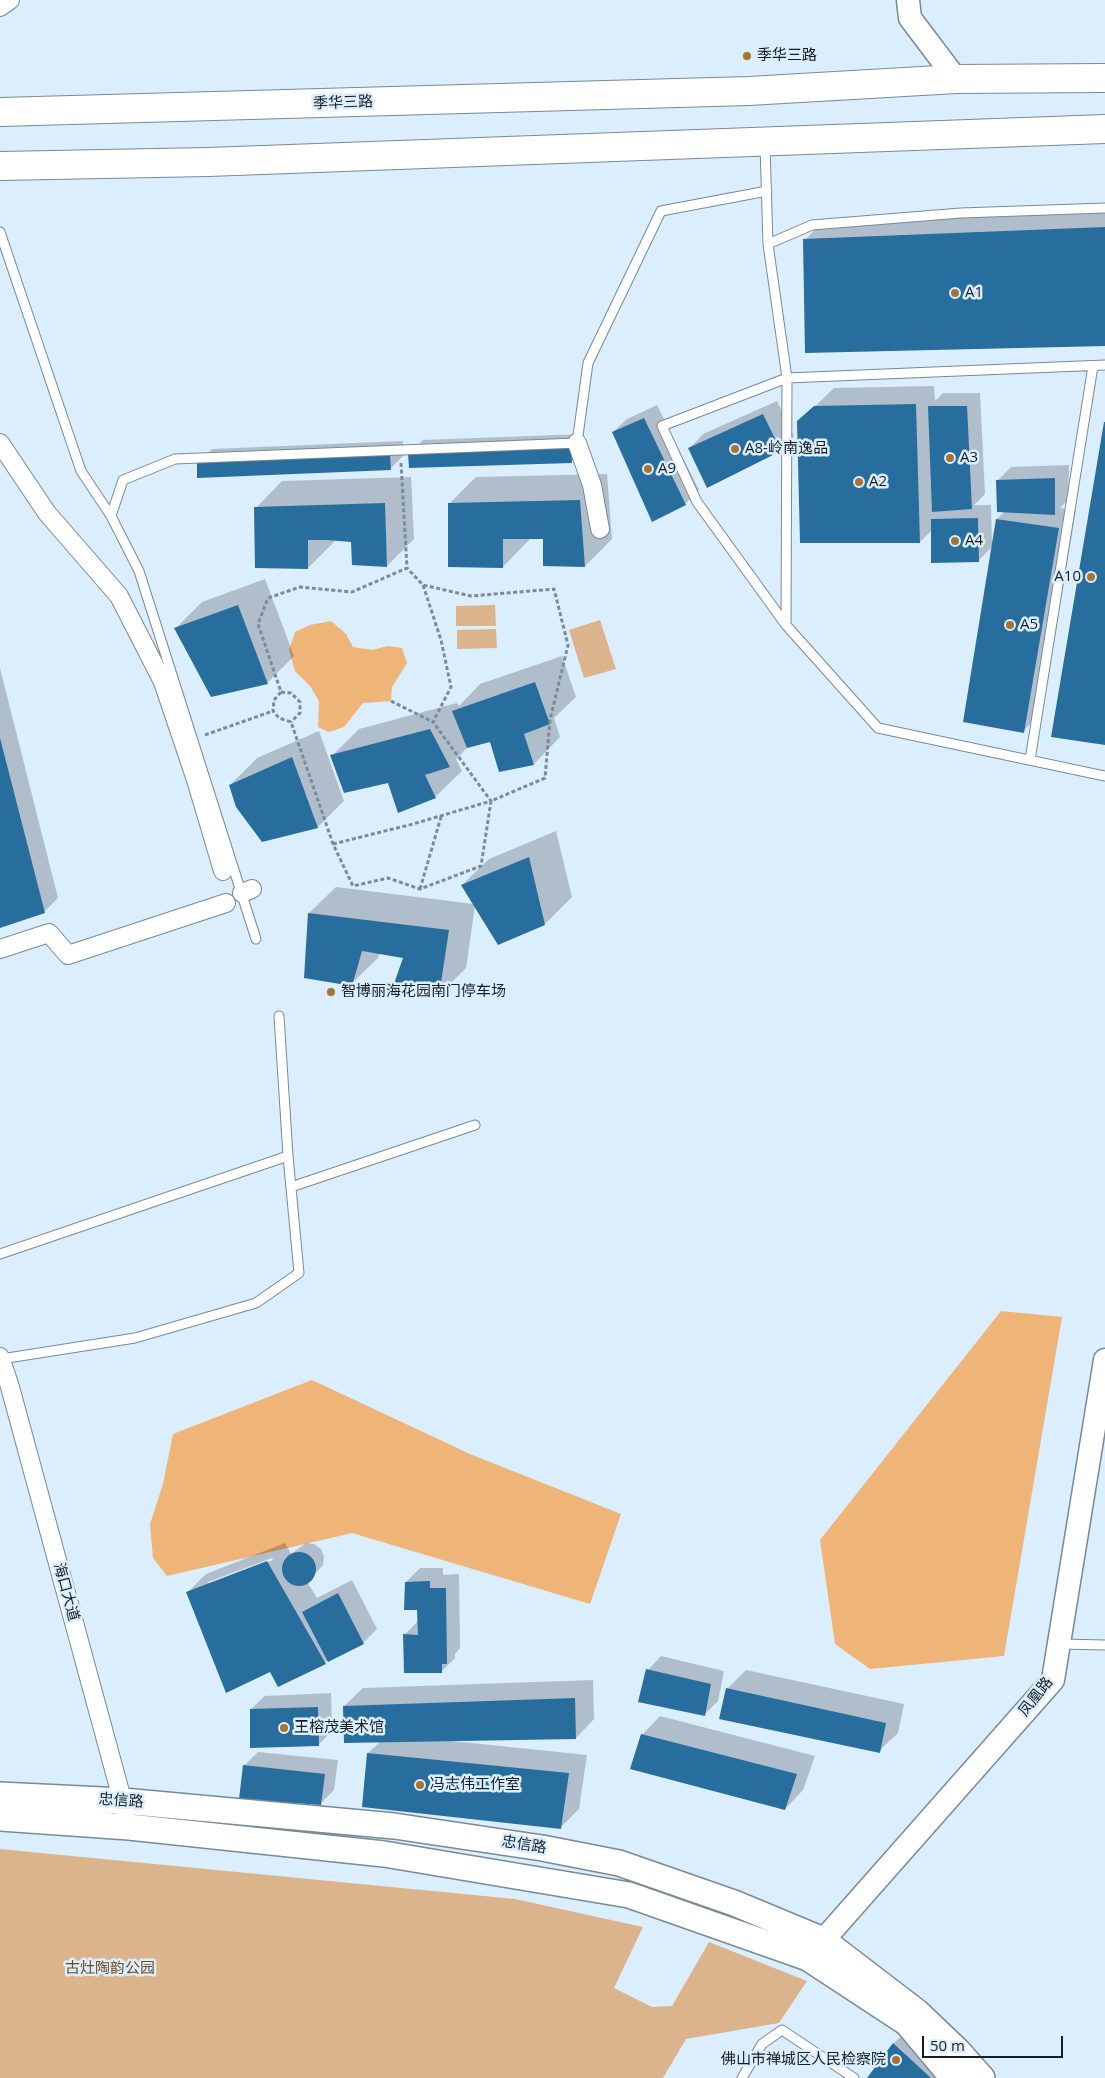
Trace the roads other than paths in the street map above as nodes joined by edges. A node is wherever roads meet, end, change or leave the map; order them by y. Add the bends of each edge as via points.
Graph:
1 (10, 0) edge
2 (908, 0) edge
3 (0, 7) edge
4 (1105, 78) edge
5 (956, 79) junction
6 (0, 112) edge
7 (1105, 129) edge
8 (765, 142) junction
9 (0, 166) edge
10 (767, 190) junction
11 (1105, 208) edge
12 (0, 232) edge
13 (768, 244) junction
14 (1105, 365) edge
15 (1092, 366) junction
16 (787, 378) junction
17 (0, 443) edge
18 (577, 443) junction
19 (111, 516) junction
20 (600, 529) dead end
21 (786, 625) junction
22 (1030, 760) junction
23 (1105, 776) edge
24 (223, 871) dead end
25 (226, 903) dead end
26 (256, 939) dead end
27 (0, 949) edge
28 (279, 1016) dead end
29 (474, 1125) dead end
30 (288, 1156) junction
31 (290, 1187) junction
32 (0, 1254) edge
33 (0, 1358) edge
34 (1105, 1360) edge
35 (1059, 1644) junction
36 (1105, 1645) edge
37 (0, 1795) edge
38 (123, 1801) junction
39 (0, 1818) edge
40 (129, 1827) junction
41 (816, 1949) junction
42 (950, 2066) edge
43 (742, 2078) edge
44 (854, 2078) edge
45 (982, 2078) edge

1 - 3 street
2 - 5 street via 910,18
4 - 5 main road, 季华三路
5 - 6 main road, 季华三路 via 749,92
7 - 8 main road
8 - 9 main road
8 - 10 lane
10 - 13 lane
10 - 18 lane via 661,211 588,363
11 - 13 lane via 961,213 812,225
12 - 19 lane via 81,471
13 - 16 lane
14 - 15 lane
15 - 16 lane
15 - 22 lane
16 - 21 lane
16 - 21 lane via 662,426 697,502
17 - 24 street via 47,513 119,596 163,682
18 - 19 lane via 175,459 123,480
18 - 20 street via 592,485
19 - 26 lane via 139,571 193,740 247,891
21 - 22 lane via 878,728
22 - 23 lane
25 - 27 street via 68,955 49,932
28 - 30 lane
29 - 31 lane
30 - 31 lane
30 - 32 lane
31 - 33 lane via 299,1272 256,1304 135,1338
33 - 38 street, 海口大道
34 - 35 street, 凤凰路
35 - 36 lane
35 - 41 street, 凤凰路 via 1054,1680
37 - 38 main road, 忠信路
38 - 40 street, 海口大道
38 - 41 main road, 忠信路 via 394,1826 620,1863 734,1903
39 - 40 main road, 忠信路
40 - 41 main road, 忠信路 via 384,1854 629,1895
41 - 42 main road, 忠信路 via 907,2023
42 - 45 main road, 忠信路
43 - 44 lane via 762,2044 782,2030

